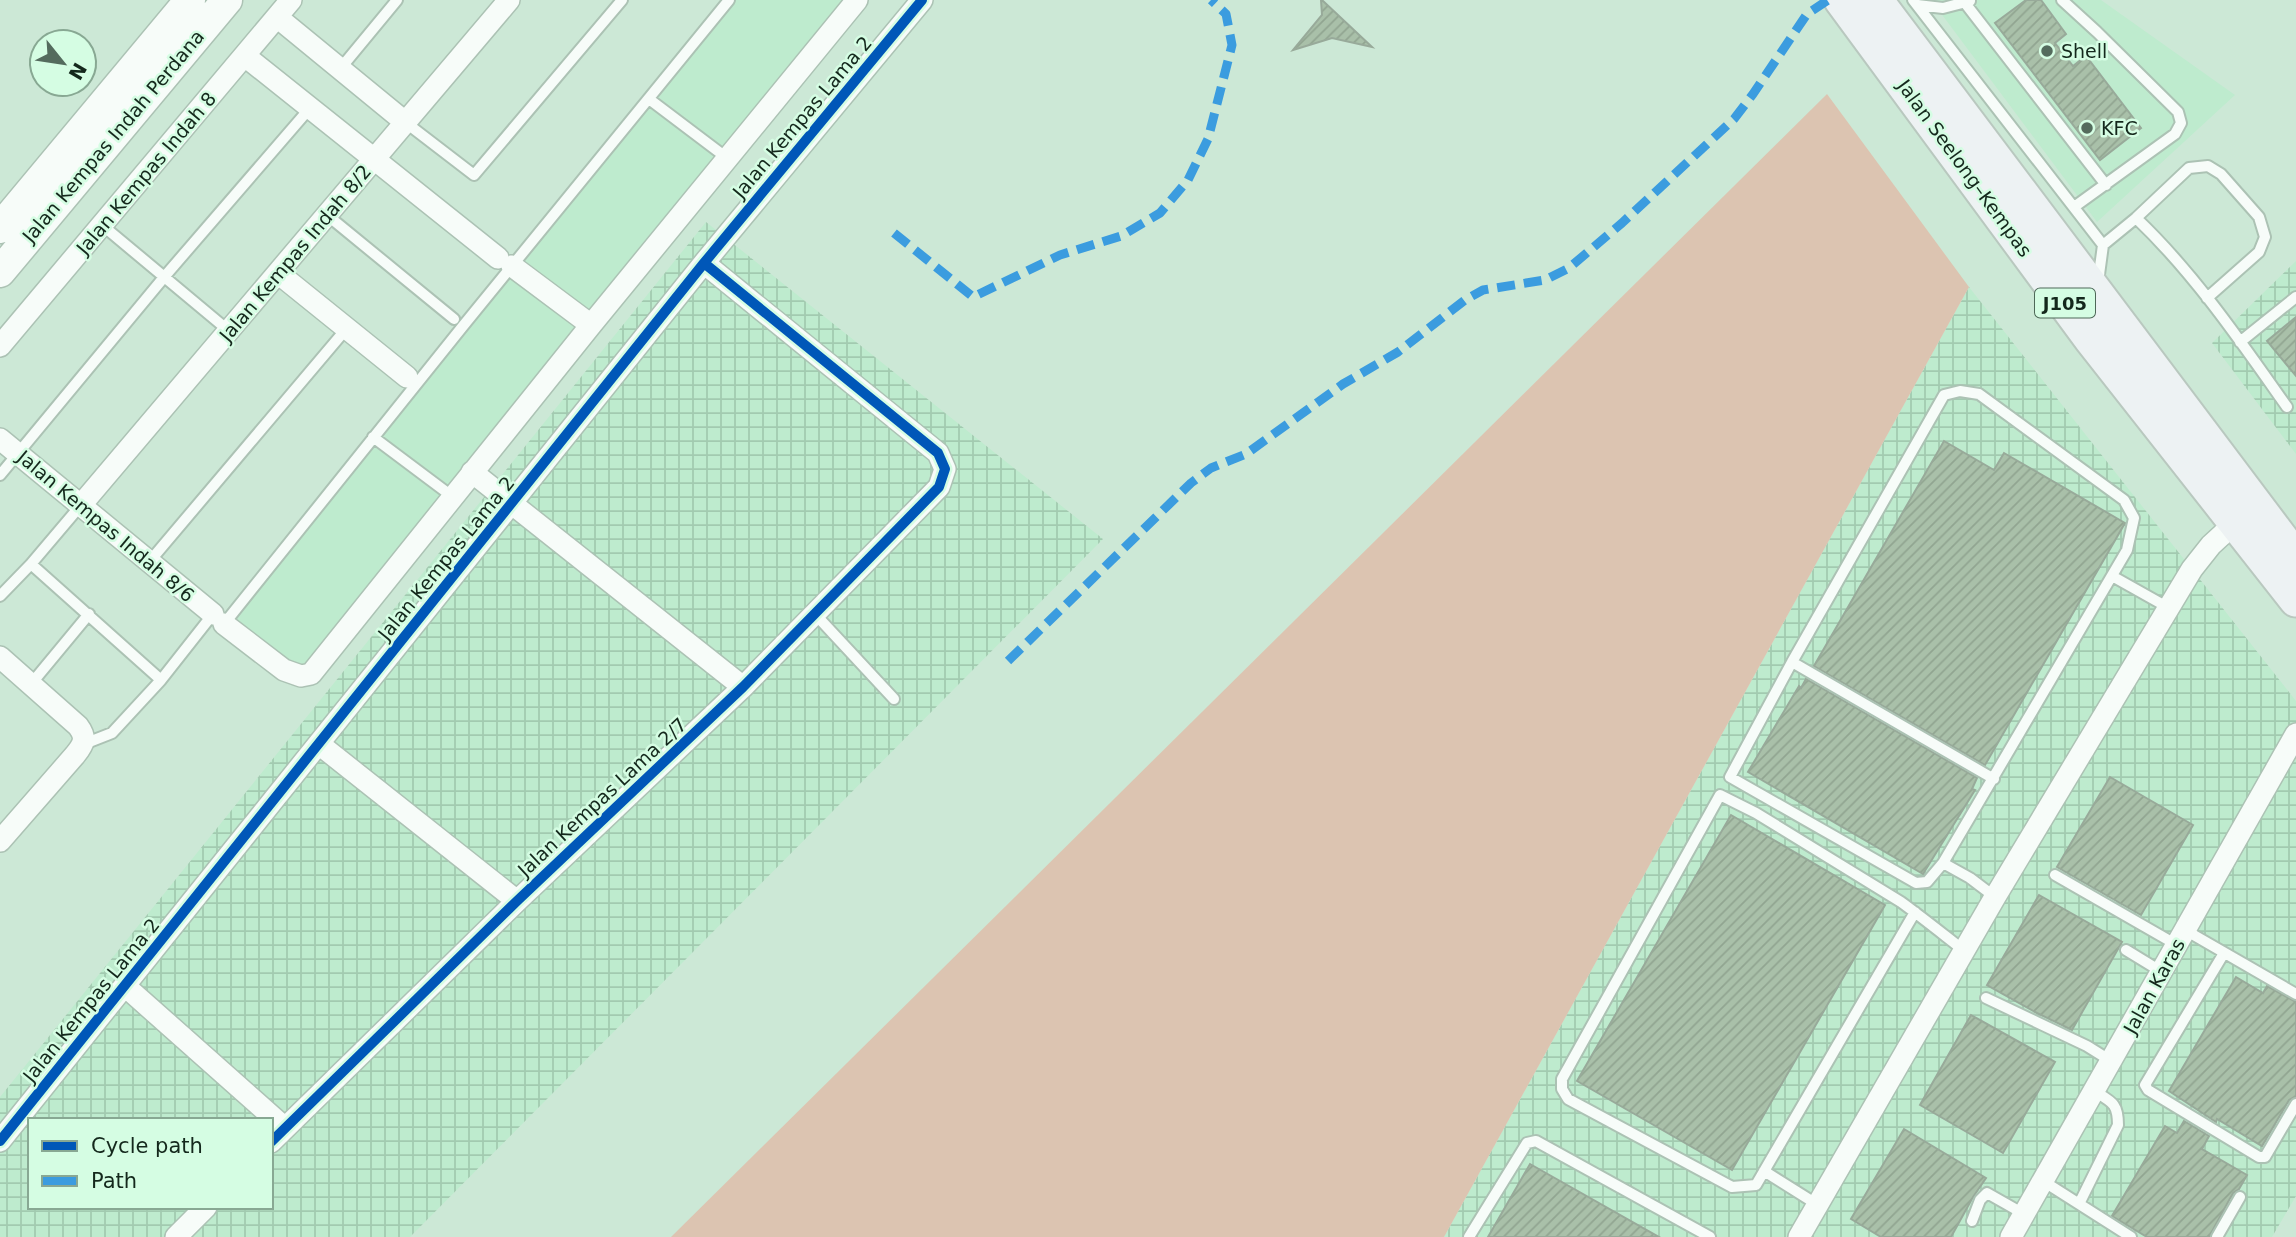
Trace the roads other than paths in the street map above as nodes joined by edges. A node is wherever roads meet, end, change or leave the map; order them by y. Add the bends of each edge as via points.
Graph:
1 (227, 0) edge
2 (291, 0) edge
3 (397, 0) edge
4 (509, 0) edge
5 (622, 0) edge
6 (729, 0) edge
7 (857, 0) edge
8 (1841, 0) edge
9 (1876, 0) edge
10 (2062, 0) edge
11 (919, 1) edge
12 (1968, 1) edge
13 (1915, 2) edge
14 (187, 9) edge
15 (277, 17) junction
16 (245, 56) junction
17 (340, 69) junction
18 (649, 99) junction
19 (310, 108) junction
20 (405, 122) junction
21 (727, 158) junction
22 (374, 159) junction
23 (2106, 185) junction
24 (2074, 207) junction
25 (327, 215) junction
26 (2136, 218) junction
27 (102, 225) junction
28 (0, 228) edge
29 (2103, 245) junction
30 (505, 262) junction
31 (704, 263) junction
32 (0, 272) edge
33 (278, 273) junction
34 (165, 276) junction
35 (2097, 292) junction
36 (2296, 297) edge
37 (2207, 298) junction
38 (454, 319) dead end
39 (591, 325) junction
40 (347, 328) junction
41 (229, 331) junction
42 (2240, 342) junction
43 (0, 346) edge
44 (407, 377) dead end
45 (2287, 407) dead end
46 (373, 437) junction
47 (0, 439) edge
48 (18, 453) junction
49 (472, 472) junction
50 (0, 475) edge
51 (453, 497) junction
52 (81, 505) junction
53 (512, 505) junction
54 (2235, 523) junction
55 (2296, 558) edge
56 (150, 561) junction
57 (31, 564) junction
58 (2112, 576) junction
59 (0, 596) edge
60 (2296, 600) edge
61 (2169, 608) junction
62 (89, 614) junction
63 (815, 614) junction
64 (218, 619) junction
65 (0, 657) edge
66 (1792, 662) junction
67 (161, 680) junction
68 (31, 684) junction
69 (743, 687) junction
70 (894, 699) dead end
71 (2296, 734) edge
72 (84, 744) junction
73 (319, 744) junction
74 (1730, 777) junction
75 (1994, 779) junction
76 (1720, 795) junction
77 (0, 841) edge
78 (1942, 863) junction
79 (2055, 875) dead end
80 (1995, 897) junction
81 (517, 901) junction
82 (1915, 912) junction
83 (2181, 938) junction
84 (2126, 950) dead end
85 (1966, 952) junction
86 (2224, 953) junction
87 (2162, 972) junction
88 (124, 986) junction
89 (2296, 993) edge
90 (1986, 998) dead end
91 (2111, 1061) junction
92 (2094, 1091) junction
93 (2296, 1104) edge
94 (260, 1118) edge
95 (278, 1135) edge
96 (0, 1141) edge
97 (1765, 1171) junction
98 (2043, 1181) junction
99 (2240, 1197) dead end
100 (2079, 1204) junction
101 (1818, 1205) junction
102 (204, 1209) edge
103 (2024, 1214) junction
104 (1972, 1221) dead end
105 (176, 1237) edge
106 (1469, 1237) edge
107 (1710, 1237) edge
108 (1799, 1237) edge
109 (2011, 1237) edge
110 (2131, 1237) edge
111 (2217, 1237) edge

1 - 14 street, Jalan Kempas Indah Perdana
2 - 15 street, Jalan Kempas Indah 8
3 - 17 lane
4 - 20 street, Jalan Kempas Indah 8/2
5 - 20 lane via 474,175
6 - 18 lane
7 - 21 street
8 - 54 main road, Jalan Seelong–Kempas / J105 via 2090,338
9 - 35 main road, Jalan Seelong–Kempas / J105
10 - 23 lane via 2178,113 2181,123 2175,134
11 - 31 street, Jalan Kempas Lama 2
12 - 13 lane via 1943,8
12 - 23 lane
13 - 24 lane
14 - 28 street, Jalan Kempas Indah Perdana
14 - 32 street, Jalan Kempas Indah Perdana
15 - 16 street, Jalan Kempas Indah 8
15 - 17 street
16 - 19 street
16 - 27 street, Jalan Kempas Indah 8
17 - 20 street
18 - 21 lane
18 - 30 lane
19 - 22 street
19 - 34 lane
20 - 22 street, Jalan Kempas Indah 8/2
21 - 39 street
22 - 25 street, Jalan Kempas Indah 8/2
22 - 30 street
23 - 24 lane
24 - 29 lane
25 - 33 street, Jalan Kempas Indah 8/2
25 - 38 lane
26 - 29 lane
26 - 37 lane
26 - 37 lane via 2189,168 2208,166 2221,174 2259,217 2265,237 2259,253
27 - 34 lane
27 - 43 street, Jalan Kempas Indah 8
29 - 35 lane
30 - 39 street
30 - 46 lane
31 - 53 street, Jalan Kempas Lama 2
31 - 63 street, Jalan Kempas Lama 2/7 via 938,453 945,469 928,501
33 - 40 street
33 - 41 street, Jalan Kempas Indah 8/2
34 - 41 lane
34 - 48 lane
35 - 55 main road, Jalan Seelong–Kempas / J105
36 - 42 lane
37 - 42 lane
39 - 49 street
40 - 44 street
40 - 56 lane
41 - 52 street, Jalan Kempas Indah 8/2
42 - 45 lane
46 - 51 lane
46 - 64 lane
47 - 48 street, Jalan Kempas Indah 8/6
48 - 50 lane
48 - 52 street, Jalan Kempas Indah 8/6
49 - 51 street
49 - 53 street
51 - 64 street, Jalan Kempas Indah 8/6 via 311,674 284,670
52 - 56 street, Jalan Kempas Indah 8/6
52 - 57 lane
53 - 69 street
53 - 73 street, Jalan Kempas Lama 2
54 - 60 main road, Jalan Seelong–Kempas / J105
54 - 61 street via 2192,569
56 - 64 street, Jalan Kempas Indah 8/6
57 - 59 lane
57 - 62 lane
58 - 61 lane
58 - 66 lane via 2127,550 2134,518 2124,500 1979,394 1960,391 1944,395
58 - 75 lane
61 - 80 street
62 - 67 lane
62 - 68 lane
63 - 69 street, Jalan Kempas Lama 2/7
63 - 70 lane
64 - 67 lane
65 - 68 street
66 - 74 lane
66 - 75 lane
67 - 72 lane via 112,733
68 - 72 street via 78,726
69 - 81 street, Jalan Kempas Lama 2/7
71 - 83 street, Jalan Karas
72 - 77 street
73 - 81 street
73 - 88 street, Jalan Kempas Lama 2
74 - 76 lane
74 - 78 lane via 1916,883 1927,882
75 - 78 lane
76 - 82 lane
76 - 97 lane via 1562,1079 1562,1089 1568,1099 1732,1186 1756,1185
78 - 80 lane
79 - 83 lane
80 - 85 street
81 - 95 street, Jalan Kempas Lama 2/7
82 - 85 lane
82 - 97 lane
83 - 86 lane
83 - 87 street, Jalan Karas
84 - 87 lane
85 - 101 street
86 - 89 lane
86 - 93 lane via 2145,1085 2259,1157 2265,1157
87 - 91 street, Jalan Karas
88 - 94 street
88 - 96 street, Jalan Kempas Lama 2
90 - 91 lane
91 - 92 street, Jalan Karas
92 - 98 street, Jalan Karas
92 - 100 lane via 2113,1102 2118,1125
97 - 101 lane
98 - 100 lane
98 - 103 street, Jalan Karas
99 - 111 lane
100 - 110 lane
101 - 108 street
102 - 105 street
103 - 104 lane via 1987,1193
103 - 109 street, Jalan Karas
106 - 107 lane via 1527,1143 1536,1141

